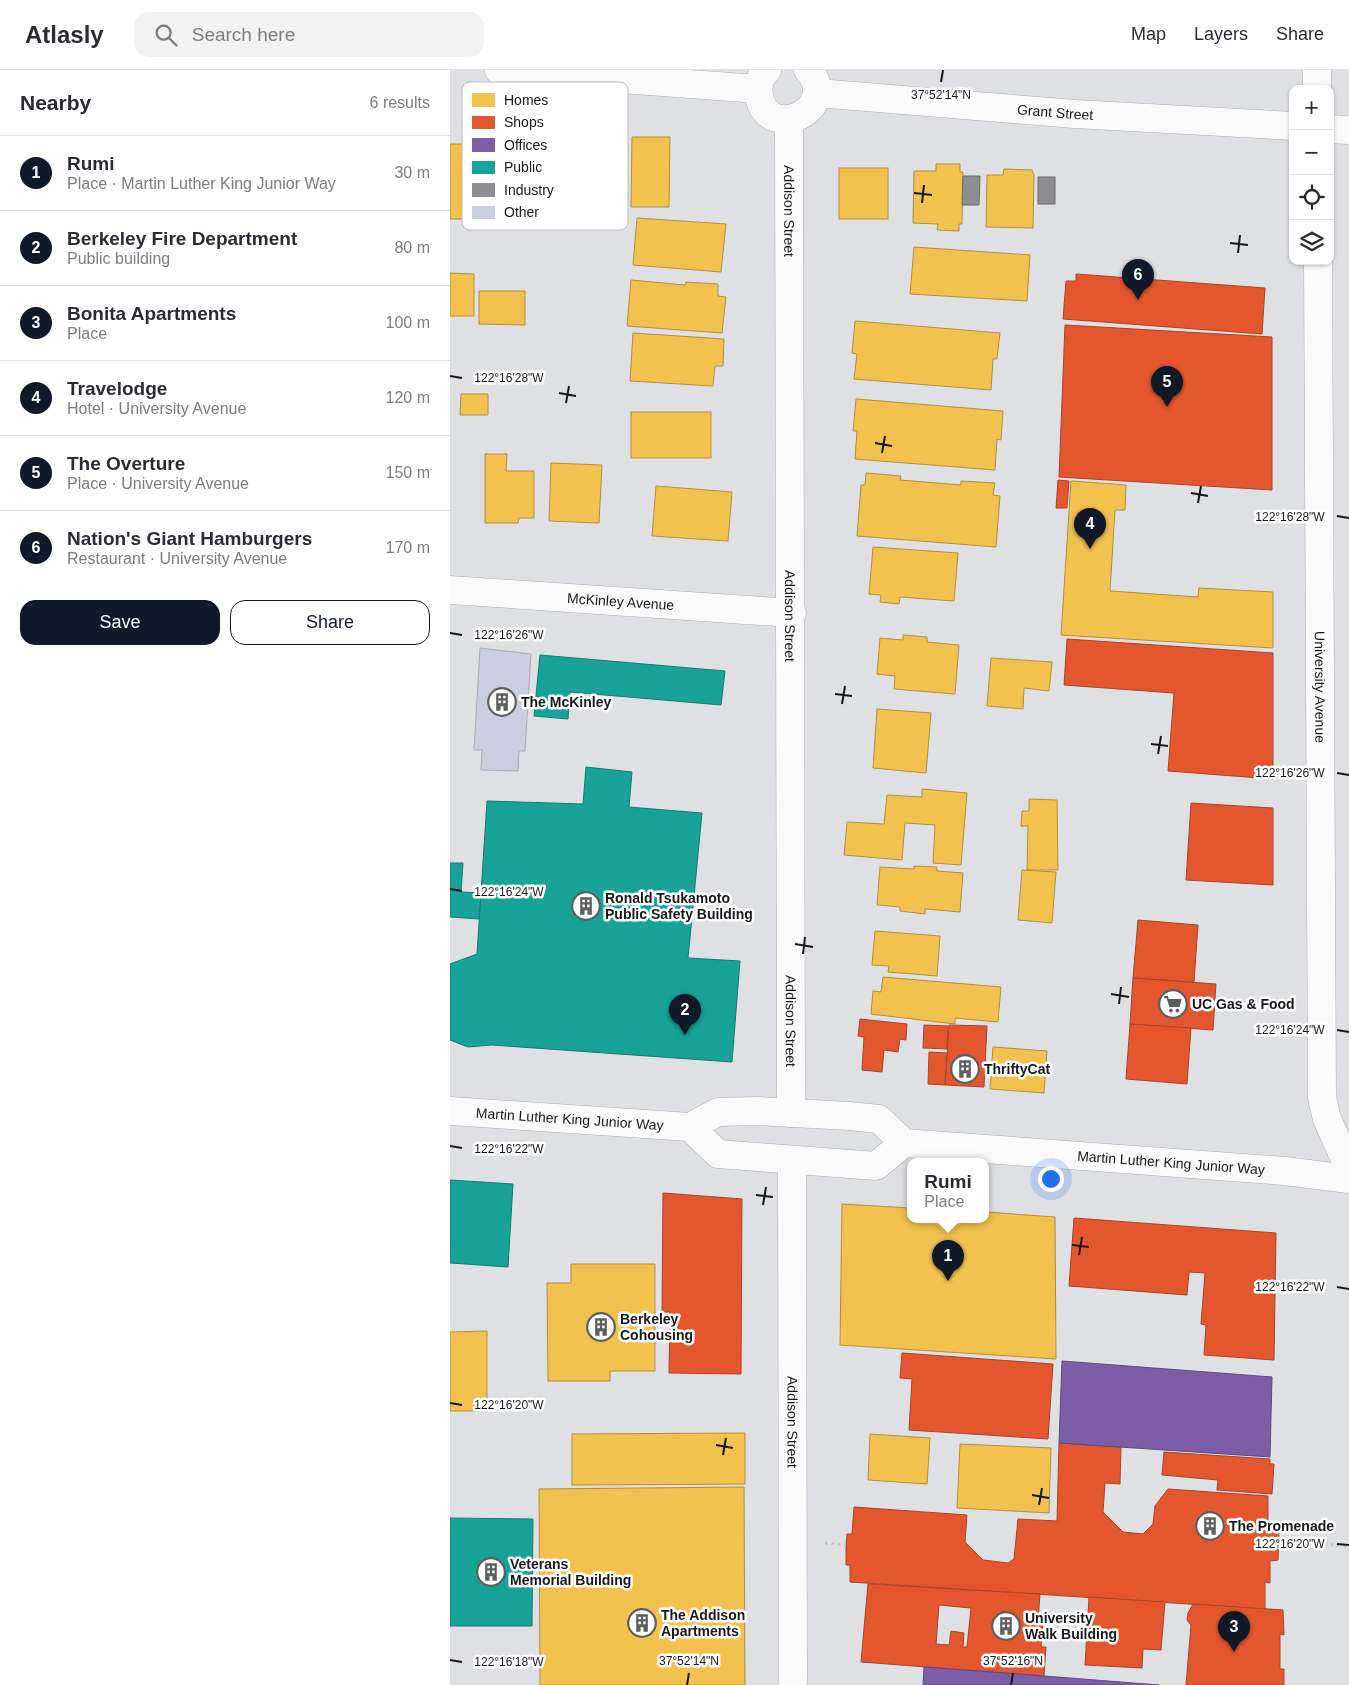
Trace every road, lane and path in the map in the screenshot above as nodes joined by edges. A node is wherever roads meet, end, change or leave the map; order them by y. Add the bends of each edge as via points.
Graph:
1 (499, 70) edge
2 (1317, 70) edge
3 (762, 79) edge
4 (813, 81) edge
5 (1317, 85) edge
6 (789, 120) junction
7 (1289, 126) edge
8 (1334, 129) edge
9 (1349, 130) edge
10 (1318, 265) edge
11 (450, 590) edge
12 (792, 613) junction
13 (450, 1111) edge
14 (791, 1113) junction
15 (690, 1127) junction
16 (904, 1143) junction
17 (792, 1160) junction
18 (1349, 1168) edge
19 (1349, 1179) edge
20 (1278, 1541) dead end
21 (1349, 1546) edge
22 (793, 1685) edge

1 - 3 street
2 - 5 street
3 - 6 street via 763,107 770,114
4 - 6 street via 811,108
4 - 7 street, Grant Street via 1092,115
6 - 12 street, Addison Street
8 - 9 street
10 - 18 street, University Avenue via 1322,1098 1327,1119
11 - 12 street, McKinley Avenue
12 - 14 street, Addison Street
13 - 15 street, Martin Luther King Junior Way
14 - 15 street via 718,1112
14 - 16 street via 879,1119
15 - 17 street via 718,1154
16 - 17 street via 876,1166
16 - 19 street, Martin Luther King Junior Way via 1275,1170
17 - 22 street, Addison Street
20 - 21 path

